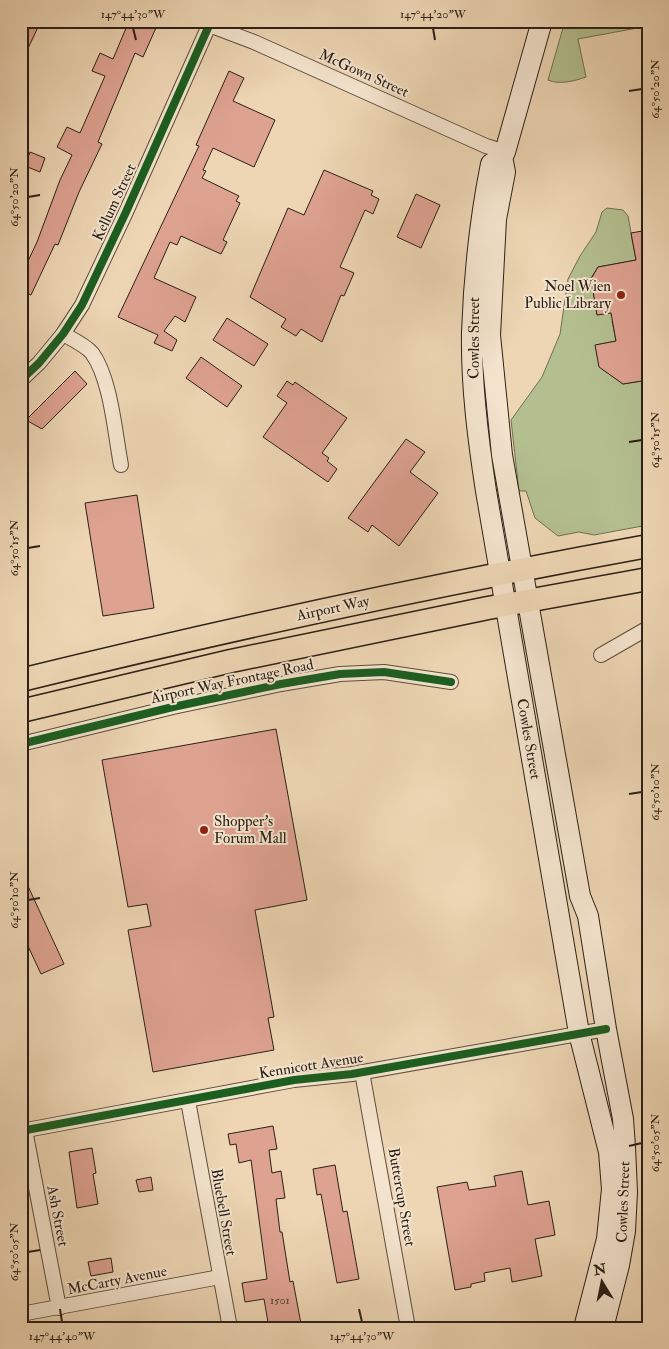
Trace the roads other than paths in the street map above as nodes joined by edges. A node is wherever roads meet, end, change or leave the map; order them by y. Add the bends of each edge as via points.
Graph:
1 (542, 21) edge
2 (210, 23) edge
3 (499, 158) junction
4 (63, 334) junction
5 (21, 380) edge
6 (121, 465) dead end
7 (648, 546) edge
8 (512, 571) junction
9 (648, 579) edge
10 (528, 602) junction
11 (506, 605) junction
12 (648, 628) edge
13 (601, 655) dead end
14 (21, 680) edge
15 (451, 682) dead end
16 (21, 712) edge
17 (21, 744) edge
18 (606, 1029) junction
19 (579, 1033) junction
20 (362, 1072) junction
21 (188, 1101) junction
22 (23, 1130) edge
23 (220, 1277) junction
24 (58, 1308) junction
25 (21, 1314) edge
26 (596, 1326) edge
27 (230, 1328) edge
28 (408, 1328) edge

1 - 3 main road, Cowles Street
2 - 3 street, McGown Street via 486,146
2 - 4 street, Kellum Street via 126,212 82,304
3 - 8 main road, Cowles Street via 484,199 475,289 473,361 479,446
4 - 5 street, Kellum Street via 39,364
4 - 6 street via 91,352 100,370 107,389
7 - 8 main road, Airport Way
8 - 10 main road, Cowles Street
8 - 11 main road, Cowles Street
8 - 14 main road, Airport Way via 302,614
9 - 10 main road, Airport Way
10 - 11 main road, Airport Way
10 - 18 main road, Cowles Street via 580,896 588,916
11 - 16 main road, Airport Way via 231,661
11 - 19 main road, Cowles Street
12 - 13 street
15 - 17 street, Airport Way Frontage Road via 384,672 340,674 182,705
18 - 19 street, Kennicott Avenue
18 - 26 main road, Cowles Street via 623,1119 627,1192 620,1265
19 - 20 street, Kennicott Avenue
19 - 26 main road, Cowles Street via 609,1152 612,1189
20 - 21 street, Kennicott Avenue via 294,1080
20 - 28 street, Buttercup Street
21 - 22 street, Kennicott Avenue
21 - 23 street, Bluebell Street
22 - 24 street, Ash Street
23 - 24 street, McCarty Avenue
23 - 27 street, Bluebell Street
24 - 25 street, McCarty Avenue

